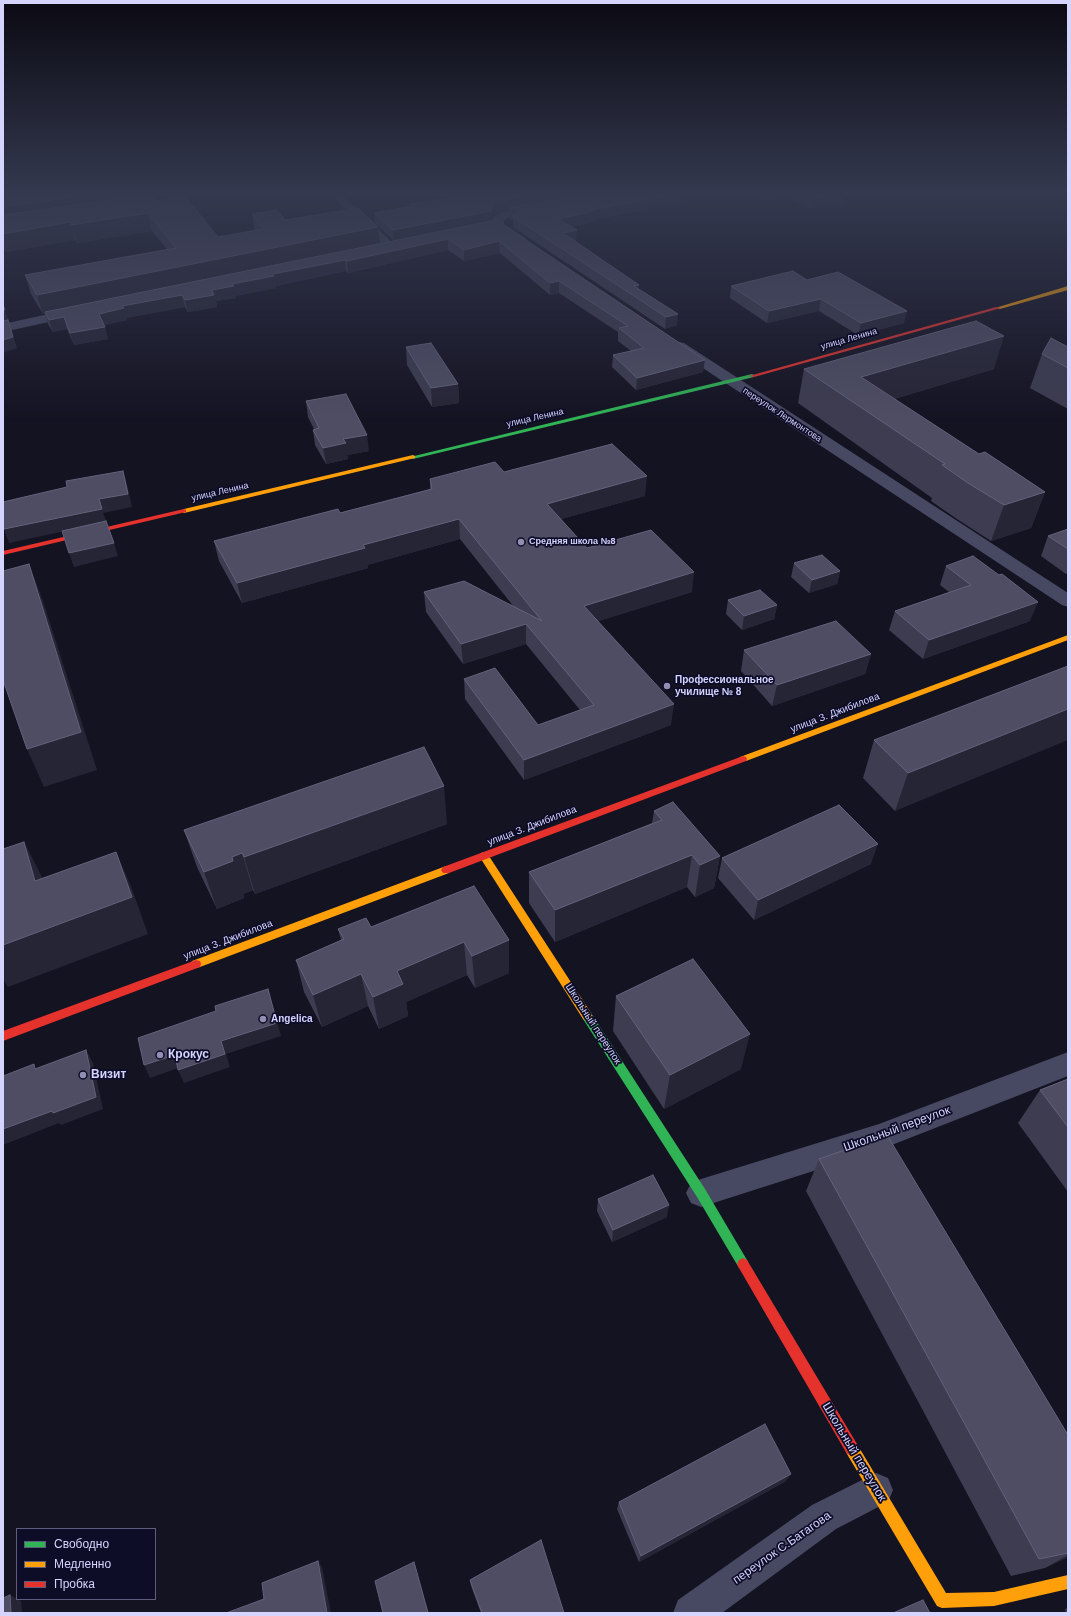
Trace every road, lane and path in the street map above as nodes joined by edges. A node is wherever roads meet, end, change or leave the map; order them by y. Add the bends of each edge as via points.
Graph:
1 (1068, 288) edge
2 (88, 309) edge
3 (3, 328) edge
4 (667, 338) edge
5 (732, 382) junction
6 (3, 553) edge
7 (1068, 601) edge
8 (1068, 637) edge
9 (484, 856) junction
10 (3, 1036) edge
11 (1068, 1064) edge
12 (701, 1193) junction
13 (876, 1490) junction
14 (1068, 1582) edge
15 (691, 1613) edge

1 - 5 street, улица Ленина
2 - 3 street
4 - 5 street, переулок Лермонтова
5 - 6 street, улица Ленина
5 - 7 street, переулок Лермонтова
8 - 9 street, улица З. Джибилова
9 - 10 street, улица З. Джибилова
9 - 12 street, Школьный переулок
11 - 12 street, Школьный переулок via 879,1137
12 - 13 street, Школьный переулок
13 - 14 street, Школьный переулок via 942,1601 994,1599
13 - 15 street, переулок С.Батагова via 824,1516

